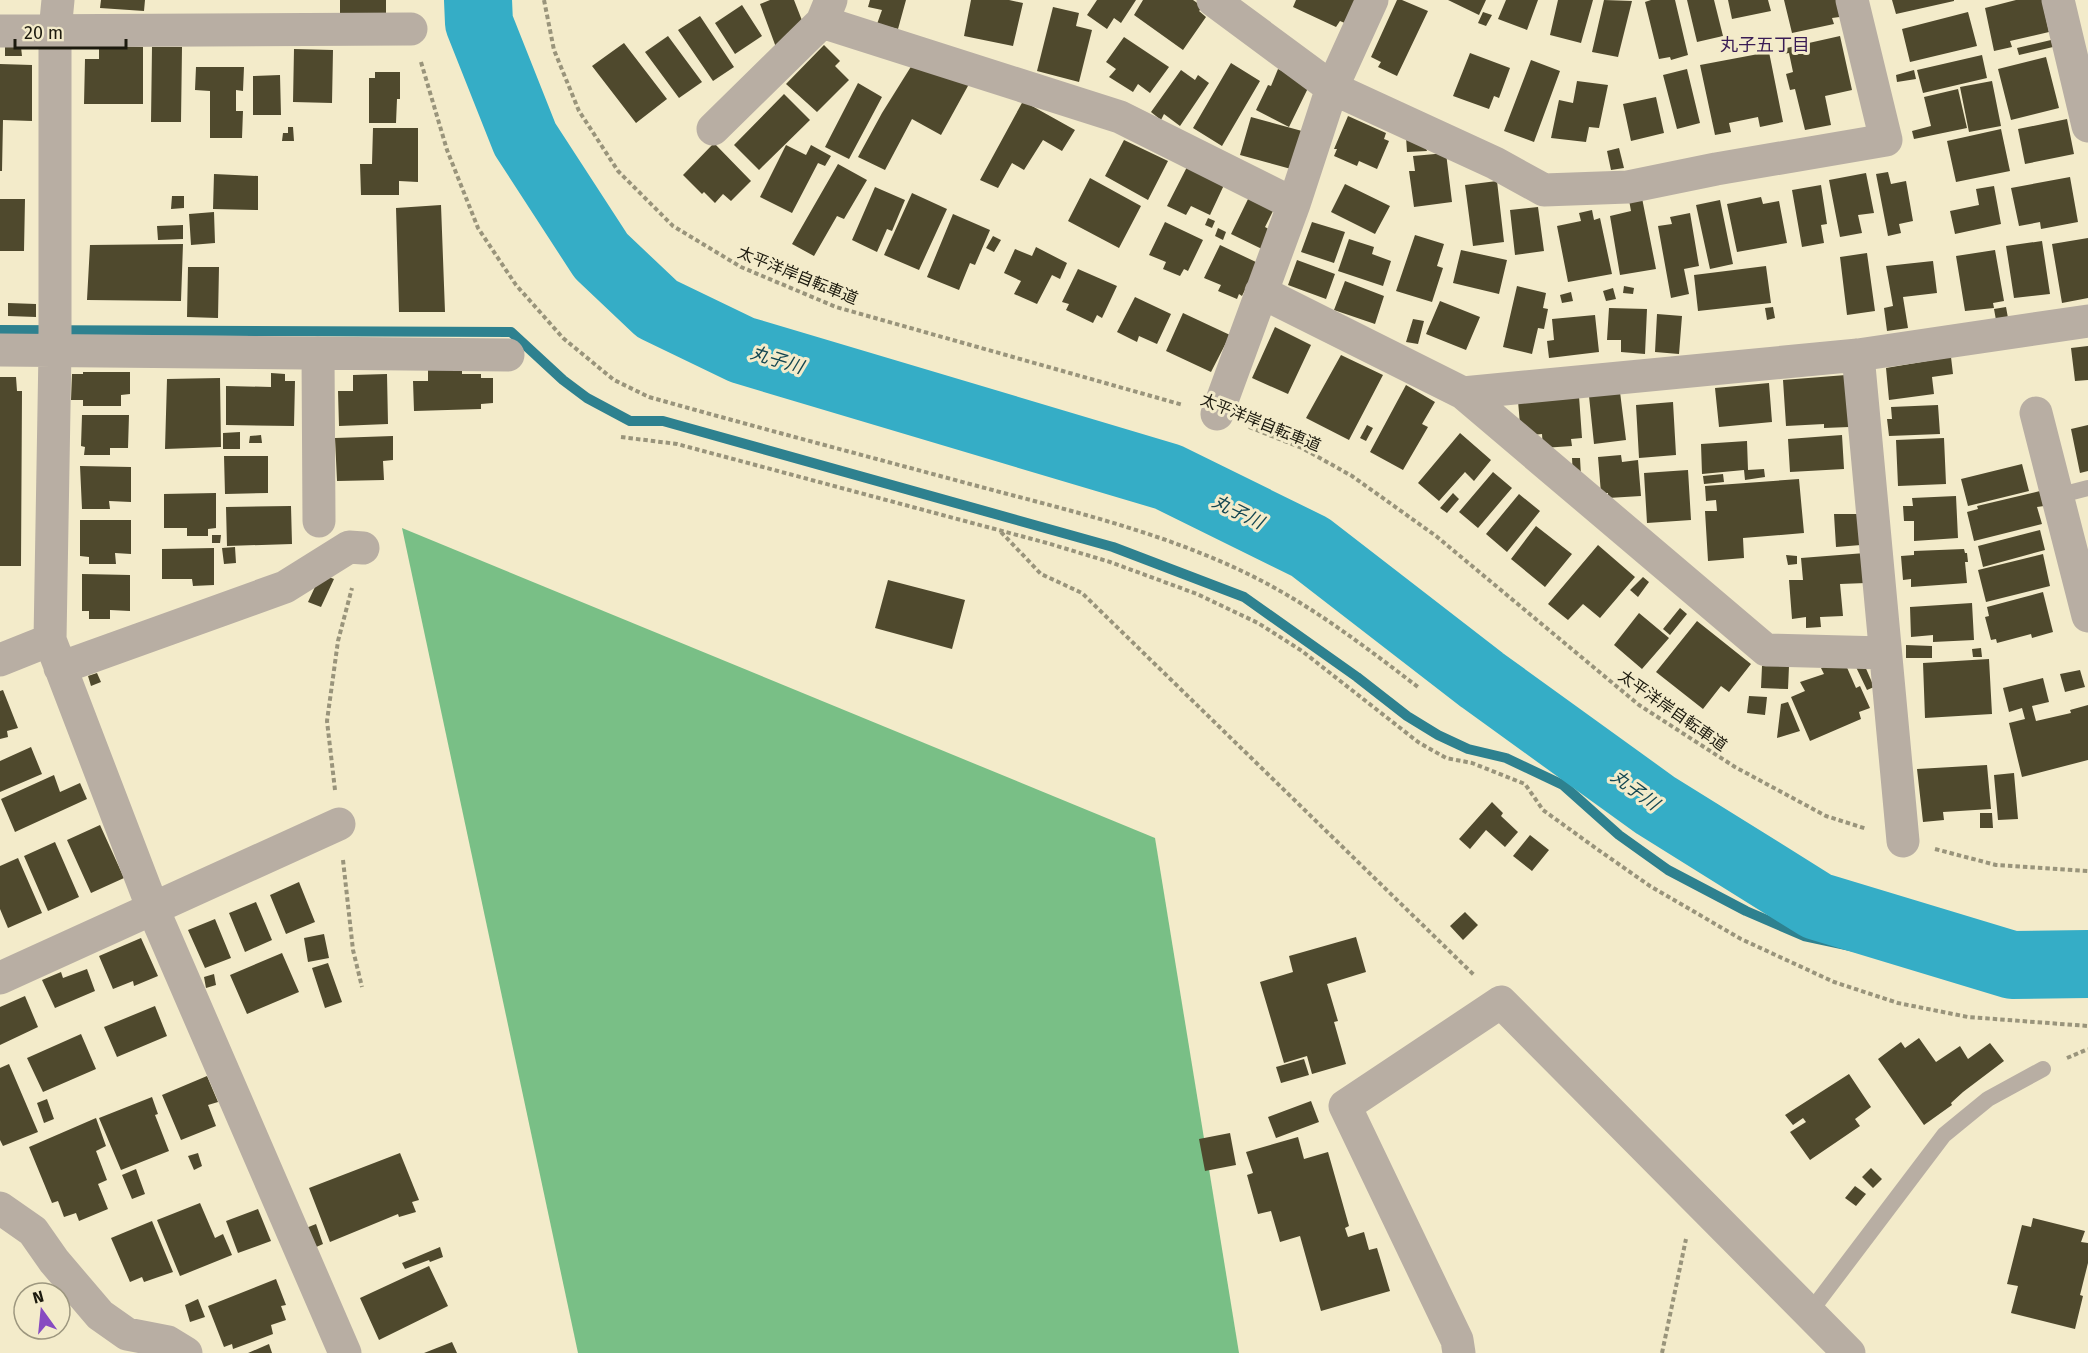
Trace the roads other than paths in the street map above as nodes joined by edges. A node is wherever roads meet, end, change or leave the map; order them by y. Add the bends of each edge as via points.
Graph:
1 (1214, 0) edge
2 (1372, 0) edge
3 (1852, 0) edge
4 (2069, 2) edge
5 (826, 11) edge
6 (56, 15) edge
7 (411, 29) road end
8 (0, 31) edge
9 (1332, 88) junction
10 (2088, 126) edge
11 (713, 129) dead end
12 (1294, 204) junction
13 (1261, 292) junction
14 (2088, 321) edge
15 (0, 350) edge
16 (54, 350) junction
17 (318, 353) junction
18 (508, 355) dead end
19 (1858, 355) junction
20 (1463, 393) junction
21 (2036, 413) dead end
22 (1217, 414) road end
23 (2073, 492) edge
24 (319, 521) dead end
25 (363, 548) road end
26 (2088, 616) edge
27 (1884, 653) junction
28 (55, 654) junction
29 (0, 660) edge
30 (339, 824) road end
31 (1903, 840) road end
32 (153, 909) junction
33 (0, 978) edge
34 (2043, 1069) dead end
35 (0, 1208) edge
36 (1810, 1312) junction
37 (186, 1353) edge
38 (345, 1353) edge
39 (1460, 1353) edge
40 (1849, 1353) edge

1 - 9 street
2 - 9 street
3 - 9 street via 1886,140 1628,187 1544,190 1495,163
4 - 10 street
5 - 11 street
5 - 12 street via 1120,117
6 - 7 street
6 - 8 street
6 - 16 street
9 - 12 street
12 - 13 street
13 - 20 street
13 - 22 street
14 - 19 street
15 - 16 street
16 - 17 street
16 - 28 street
17 - 18 street
17 - 24 street
19 - 20 street
19 - 27 street
20 - 27 street via 1766,650
21 - 23 street
23 - 26 street
25 - 28 street via 349,547 285,587
27 - 31 street
28 - 29 street
28 - 32 street
30 - 32 street
32 - 33 street
32 - 38 street
34 - 36 lane via 1988,1100 1944,1135
35 - 37 street via 33,1231 100,1315 127,1334 168,1342
36 - 39 street via 1501,1002 1345,1106
36 - 40 street

